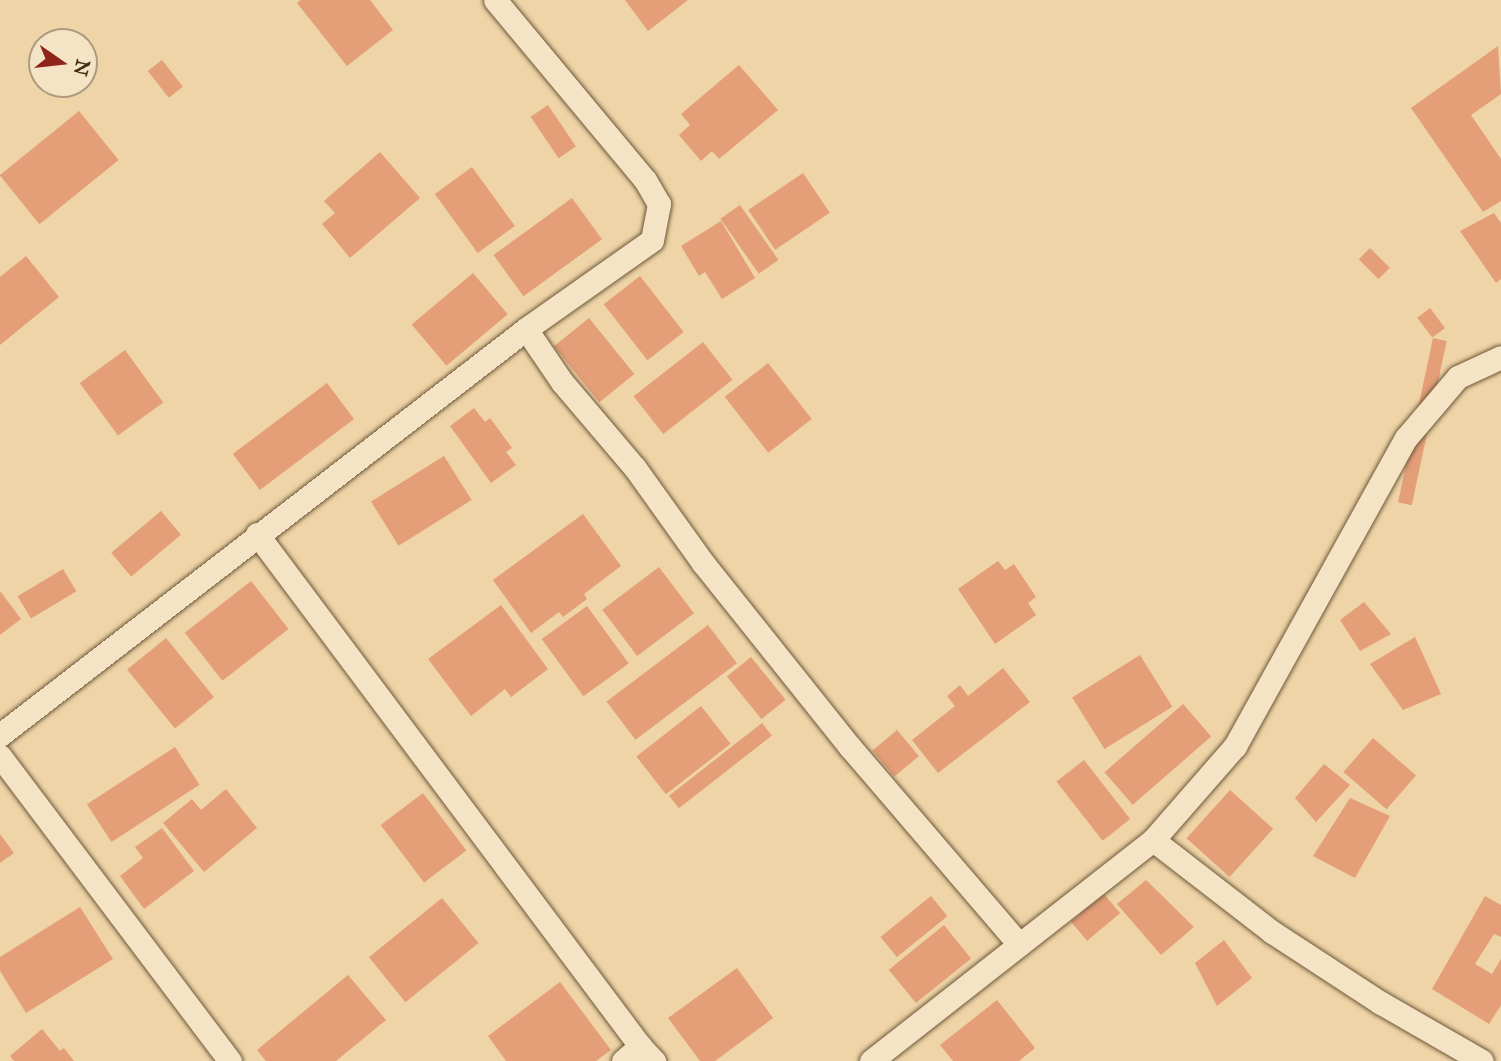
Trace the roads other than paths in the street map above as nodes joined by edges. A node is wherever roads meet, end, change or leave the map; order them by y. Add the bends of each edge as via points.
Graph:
1 (495, 0) edge
2 (526, 329) junction
3 (1500, 351) edge
4 (257, 534) junction
5 (0, 735) edge
6 (0, 756) edge
7 (1153, 840) junction
8 (1019, 944) junction
9 (639, 1056) edge
10 (230, 1061) edge
11 (871, 1061) edge
12 (1482, 1061) edge

1 - 2 street via 629,157 659,204 652,240
2 - 4 street
2 - 8 street via 562,382 635,468 702,563 850,747
3 - 7 street via 1458,377 1406,438 1235,746
4 - 5 street
4 - 9 street
6 - 10 street
7 - 8 street
7 - 12 street via 1272,932
8 - 11 street

